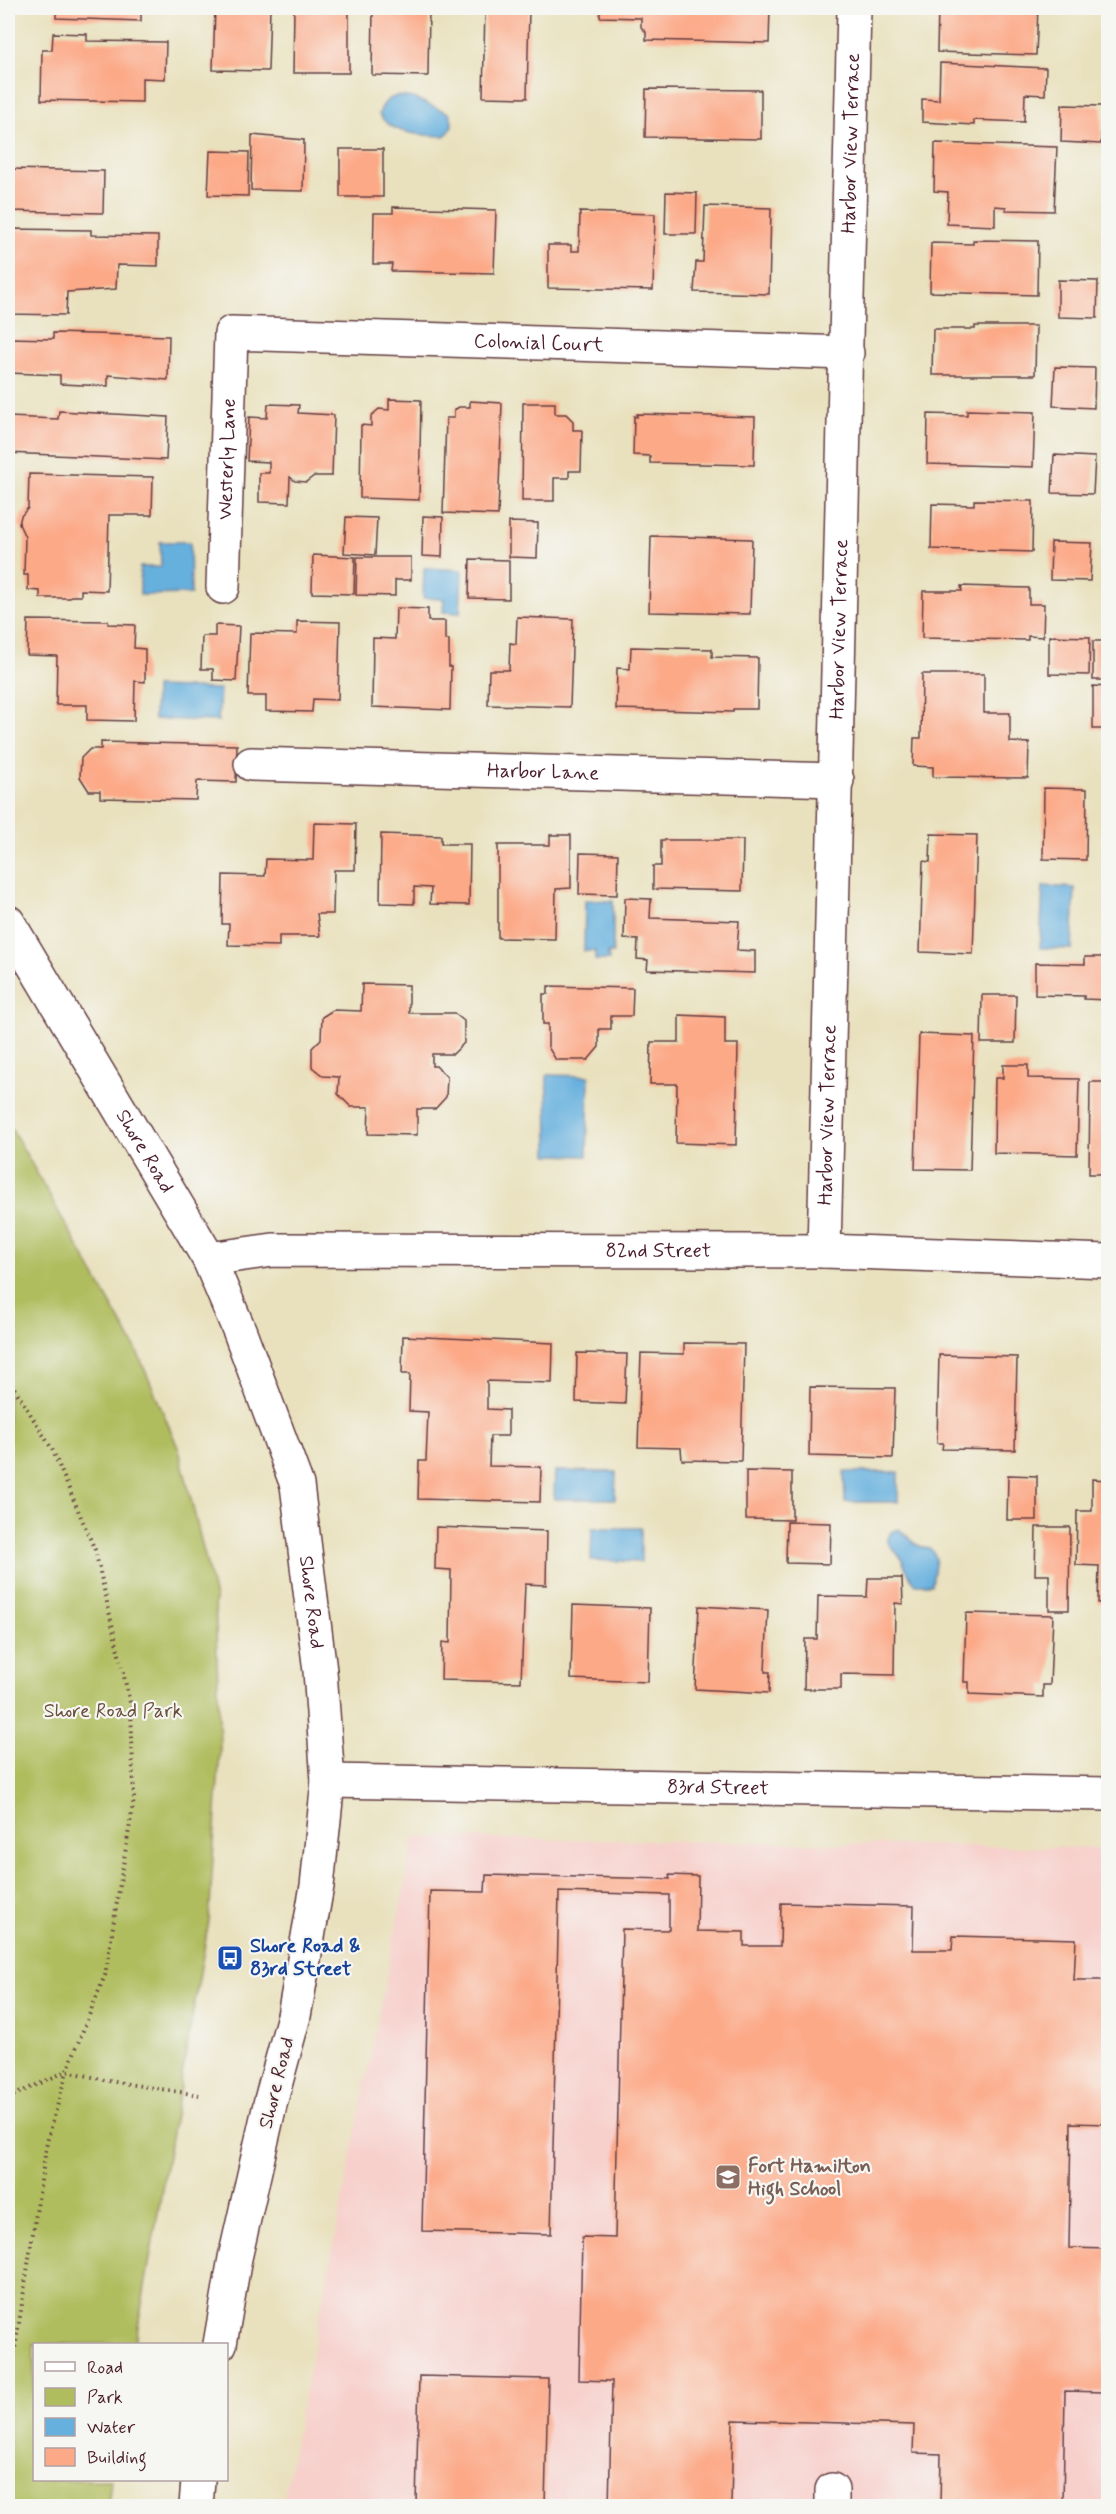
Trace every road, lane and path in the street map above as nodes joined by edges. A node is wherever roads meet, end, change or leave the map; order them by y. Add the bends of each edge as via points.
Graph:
1 (854, 8) edge
2 (231, 333) joint
3 (847, 353) junction
4 (223, 587) dead end
5 (251, 764) dead end
6 (837, 780) junction
7 (8, 922) edge
8 (824, 1251) junction
9 (209, 1258) junction
10 (1108, 1261) edge
11 (8, 1378) edge
12 (328, 1781) junction
13 (1108, 1794) edge
14 (67, 2071) junction
15 (200, 2095) dead end
16 (8, 2098) edge
17 (220, 2343) edge
18 (8, 2394) edge
19 (198, 2481) edge
20 (196, 2506) edge

1 - 3 street, Harbor View Terrace
2 - 3 street, Colonial Court
2 - 4 street, Westerly Lane
3 - 6 street, Harbor View Terrace
5 - 6 street, Harbor Lane
6 - 8 street, Harbor View Terrace
7 - 9 street, Shore Road
8 - 9 street, 82nd Street via 273,1250
8 - 10 street, 82nd Street
9 - 12 street, Shore Road via 297,1485 320,1671
11 - 14 path via 52,1449 95,1550 130,1707 134,1799 105,1975
12 - 13 street, 83rd Street
12 - 17 street, Shore Road via 317,1886 294,2016 235,2258
14 - 15 path
14 - 16 path
14 - 18 path via 47,2142
19 - 20 street

